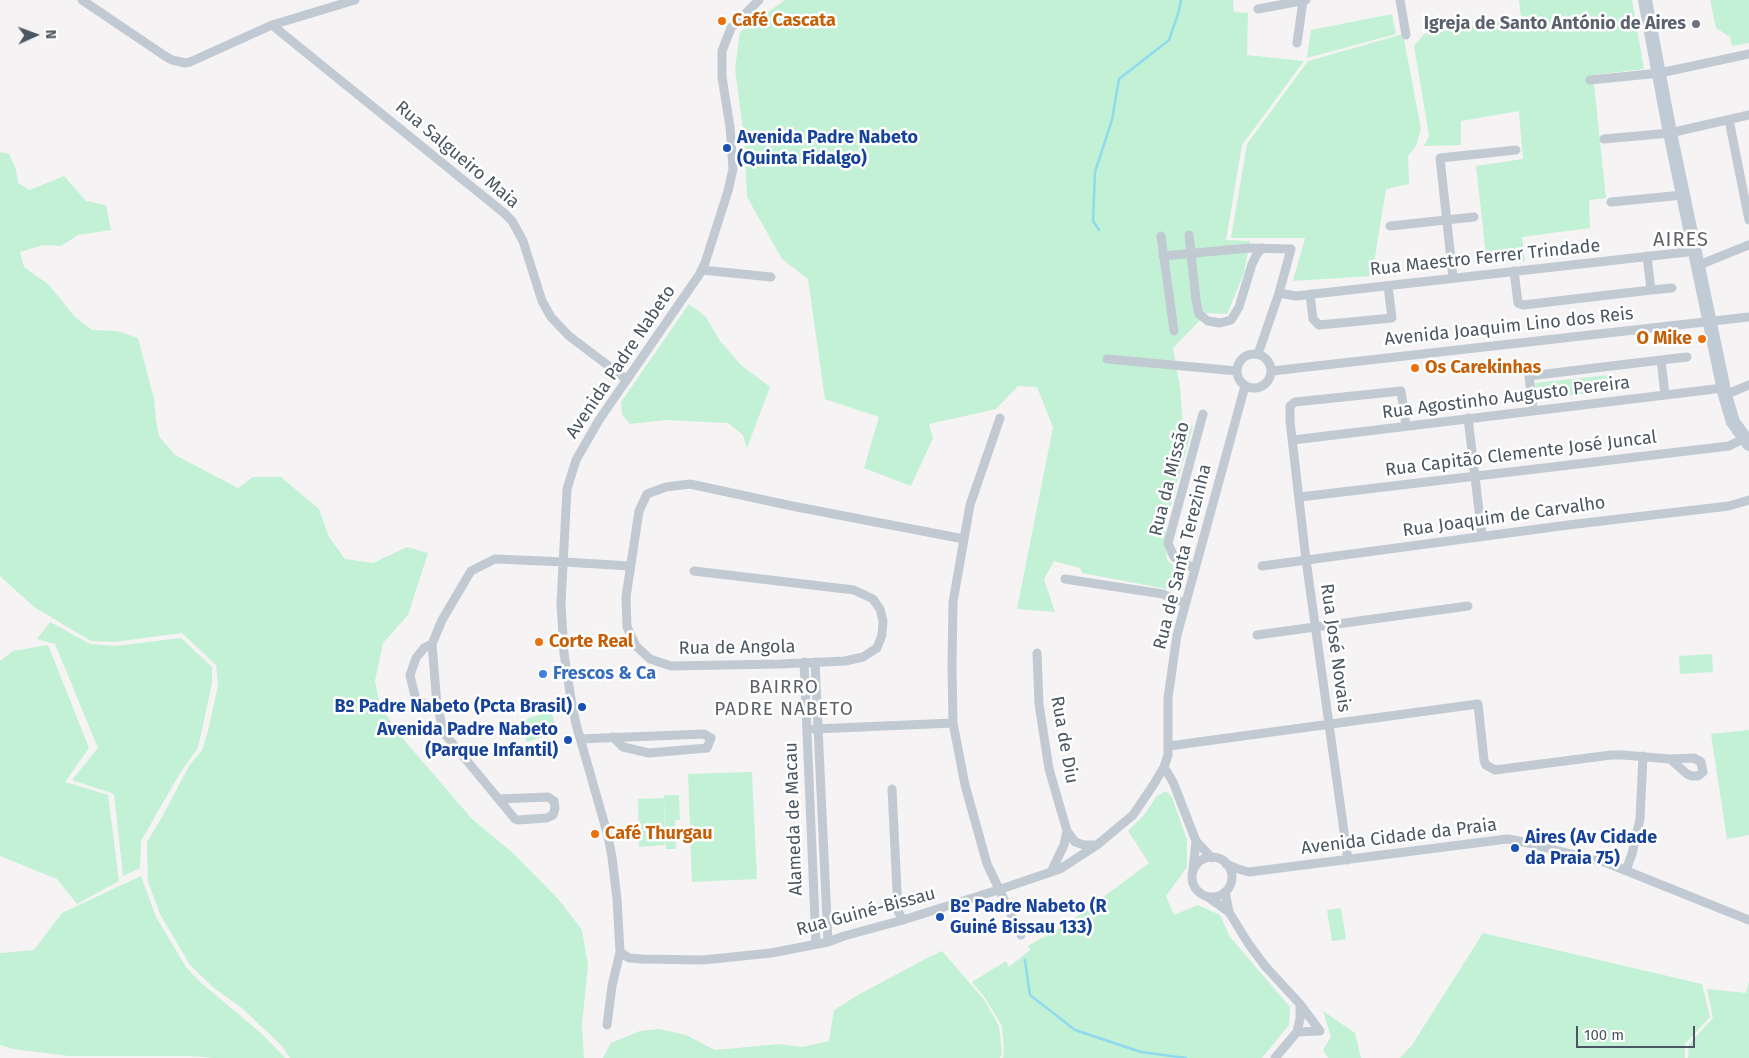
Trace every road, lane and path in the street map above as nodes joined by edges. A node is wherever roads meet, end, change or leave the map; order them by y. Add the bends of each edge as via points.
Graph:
1 (82, 0) edge
2 (355, 0) edge
3 (758, 0) edge
4 (1304, 0) edge
5 (1400, 0) edge
6 (1645, 0) edge
7 (1281, 2) edge
8 (1258, 9) dead end
9 (272, 25) junction
10 (1406, 35) dead end
11 (1297, 43) dead end
12 (1749, 54) edge
13 (1660, 73) junction
14 (1590, 80) dead end
15 (1749, 115) edge
16 (1729, 120) junction
17 (1670, 132) junction
18 (1604, 139) dead end
19 (1516, 150) dead end
20 (1745, 175) edge
21 (1683, 195) junction
22 (1611, 202) dead end
23 (1474, 217) dead end
24 (1447, 220) junction
25 (1749, 220) edge
26 (1390, 226) dead end
27 (1189, 235) dead end
28 (1161, 236) dead end
29 (1749, 245) edge
30 (1262, 248) junction
31 (1238, 249) junction
32 (1696, 251) junction
33 (1191, 253) junction
34 (1163, 256) junction
35 (1648, 256) junction
36 (1699, 265) junction
37 (1251, 268) junction
38 (702, 270) junction
39 (1514, 271) junction
40 (771, 277) dead end
41 (1453, 278) junction
42 (1388, 286) junction
43 (1672, 288) dead end
44 (1651, 290) junction
45 (1278, 293) junction
46 (1310, 294) junction
47 (1749, 316) edge
48 (1711, 321) junction
49 (1174, 331) dead end
50 (1258, 354) junction
51 (1687, 357) dead end
52 (1106, 358) dead end
53 (1661, 360) junction
54 (1237, 371) junction
55 (1272, 371) junction
56 (626, 379) junction
57 (1749, 385) edge
58 (1245, 386) junction
59 (1724, 392) junction
60 (1665, 395) junction
61 (1533, 410) junction
62 (1203, 414) dead end
63 (1000, 418) dead end
64 (1468, 418) junction
65 (1406, 426) junction
66 (1293, 440) junction
67 (1747, 441) edge
68 (1475, 476) junction
69 (1300, 497) junction
70 (1747, 501) edge
71 (1482, 536) junction
72 (964, 539) junction
73 (1306, 560) junction
74 (564, 562) junction
75 (630, 566) junction
76 (1262, 566) dead end
77 (1195, 569) junction
78 (694, 572) dead end
79 (1065, 579) dead end
80 (1186, 603) junction
81 (1468, 606) dead end
82 (1315, 627) junction
83 (1257, 635) dead end
84 (432, 644) junction
85 (1037, 654) dead end
86 (804, 662) junction
87 (815, 662) junction
88 (438, 709) junction
89 (953, 723) junction
90 (1330, 725) junction
91 (807, 729) junction
92 (819, 729) junction
93 (613, 737) junction
94 (580, 739) junction
95 (1169, 746) junction
96 (1643, 756) junction
97 (1670, 759) dead end
98 (1164, 767) junction
99 (892, 789) dead end
100 (499, 799) junction
101 (1067, 830) junction
102 (1196, 842) junction
103 (1097, 845) junction
104 (1212, 858) junction
105 (1348, 860) junction
106 (1226, 864) junction
107 (1193, 870) junction
108 (1626, 870) junction
109 (1051, 872) junction
110 (1250, 872) junction
111 (1230, 883) junction
112 (998, 890) junction
113 (1226, 892) junction
114 (1208, 896) junction
115 (1230, 912) junction
116 (903, 920) junction
117 (1749, 920) edge
118 (1021, 936) dead end
119 (828, 942) junction
120 (816, 944) junction
121 (620, 952) junction
122 (1300, 1004) junction
123 (607, 1025) dead end
124 (1297, 1032) junction
125 (1275, 1058) edge

1 - 9 street via 179,62 190,62
2 - 9 street
3 - 38 street, Avenida Padre Nabeto via 731,28 722,50 733,169
4 - 7 street
4 - 11 street
5 - 10 street
6 - 13 street
7 - 8 street
9 - 56 street, Rua Salgueiro Maia via 512,221 523,241 551,318 569,336
12 - 13 street
13 - 14 street
13 - 17 street
15 - 16 street
16 - 17 street
16 - 20 street
17 - 18 street
17 - 21 street
19 - 24 street via 1440,158
20 - 25 street
21 - 22 street
21 - 32 street
23 - 24 street
24 - 26 street
24 - 41 street
27 - 33 street
28 - 34 street
29 - 36 street
30 - 31 street
30 - 37 street
30 - 45 street via 1291,249
31 - 33 street
31 - 37 street
32 - 35 street, Rua Maestro Ferrer Trindade
32 - 36 street
33 - 34 street
33 - 37 street via 1196,300 1200,314 1208,321 1231,320 1239,307
34 - 49 street
35 - 39 street, Rua Maestro Ferrer Trindade
35 - 44 street
36 - 48 street
38 - 40 street
38 - 56 street, Avenida Padre Nabeto
39 - 41 street, Rua Maestro Ferrer Trindade
39 - 44 street via 1520,305
41 - 42 street, Rua Maestro Ferrer Trindade
42 - 46 street, Rua Maestro Ferrer Trindade
42 - 46 street via 1392,318 1319,326 1313,319
43 - 44 street
45 - 46 street, Rua Maestro Ferrer Trindade
45 - 50 street
47 - 48 street, Avenida Joaquim Lino dos Reis
48 - 55 street, Avenida Joaquim Lino dos Reis
48 - 59 street
50 - 54 street via 1244,357
50 - 55 street via 1269,361
51 - 53 street
52 - 54 street
53 - 60 street
53 - 61 street via 1529,376
54 - 58 street
55 - 58 street via 1264,386 1251,389
56 - 74 street, Avenida Padre Nabeto via 581,450 570,475
57 - 59 street, Rua Agostinho Augusto Pereira
58 - 77 street, Rua de Santa Terezinha
59 - 60 street, Rua Agostinho Augusto Pereira
59 - 67 street via 1733,422
60 - 61 street, Rua Agostinho Augusto Pereira
61 - 64 street, Rua Agostinho Augusto Pereira
62 - 77 street, Rua da Missão via 1168,543 1174,557
63 - 72 street via 970,505
64 - 65 street, Rua Agostinho Augusto Pereira
64 - 68 street
65 - 66 street, Rua Agostinho Augusto Pereira
65 - 66 street, Rua José Novais via 1401,391 1295,402 1290,406
66 - 69 street, Rua José Novais
67 - 68 street, Rua Capitão Clemente José Juncal via 1729,446
68 - 69 street, Rua Capitão Clemente José Juncal
68 - 71 street
69 - 73 street, Rua José Novais
70 - 71 street, Rua Joaquim de Carvalho via 1729,506
71 - 73 street, Rua Joaquim de Carvalho
72 - 75 street, Rua de Angola via 690,484 666,487 647,494 639,511
72 - 89 street via 953,602
73 - 76 street, Rua Joaquim de Carvalho
73 - 82 street, Rua José Novais
74 - 75 street
74 - 84 street via 495,559 471,572 442,620
74 - 94 street, Avenida Padre Nabeto via 561,604 564,653
75 - 86 street, Rua de Angola via 627,627 636,646 650,659 671,666
77 - 80 street, Rua de Santa Terezinha
78 - 87 street, Rua de Angola via 854,590 874,599 880,608 882,621 882,635 877,648 863,658
79 - 80 street via 1163,594
80 - 95 street, Rua de Santa Terezinha via 1177,635 1168,698
81 - 82 street
82 - 83 street
82 - 90 street, Rua José Novais
84 - 88 street
84 - 88 street via 416,658 410,675 416,700
85 - 101 street, Rua de Diu via 1039,704 1049,769
86 - 87 street, Rua de Angola
86 - 91 street, Alameda de Macau
87 - 92 street, Alameda de Macau
88 - 100 street via 444,733
89 - 92 street
89 - 112 street via 965,784 987,864
90 - 95 street
90 - 96 street via 1478,704 1484,760 1496,770 1611,755
90 - 105 street, Rua José Novais
91 - 92 street
91 - 120 street, Alameda de Macau
92 - 119 street, Alameda de Macau
93 - 93 street via 623,747 650,753 708,748 711,738 704,734
93 - 94 street
94 - 121 street, Avenida Padre Nabeto via 612,857
95 - 98 street, Rua de Santa Terezinha
96 - 97 street
96 - 108 street via 1640,819
98 - 102 street
98 - 103 street, Rua Guiné-Bissau via 1132,815
99 - 116 street via 898,911
100 - 100 street via 548,797 554,801 555,808 553,815 547,818 518,820
101 - 103 street via 1075,842
101 - 109 street
102 - 104 street
102 - 107 street
103 - 109 street, Rua Guiné-Bissau
104 - 106 street
104 - 107 street via 1204,859
105 - 108 street, Avenida Cidade da Praia via 1507,839
105 - 110 street, Avenida Cidade da Praia
106 - 110 street, Avenida Cidade da Praia
106 - 111 street via 1230,870
107 - 114 street via 1193,885
108 - 117 street, Avenida Cidade da Praia
109 - 112 street, Rua Guiné-Bissau
110 - 111 street, Avenida Cidade da Praia
111 - 113 street
112 - 116 street, Rua Guiné-Bissau
112 - 118 street
113 - 114 street
113 - 115 street
114 - 115 street
115 - 122 street via 1248,943
116 - 119 street, Rua Guiné-Bissau
119 - 120 street, Rua Guiné-Bissau
120 - 121 street, Rua Guiné-Bissau via 771,953 703,960 629,958
121 - 123 street, Avenida Padre Nabeto
122 - 124 street
122 - 124 street via 1320,1031
124 - 125 street

